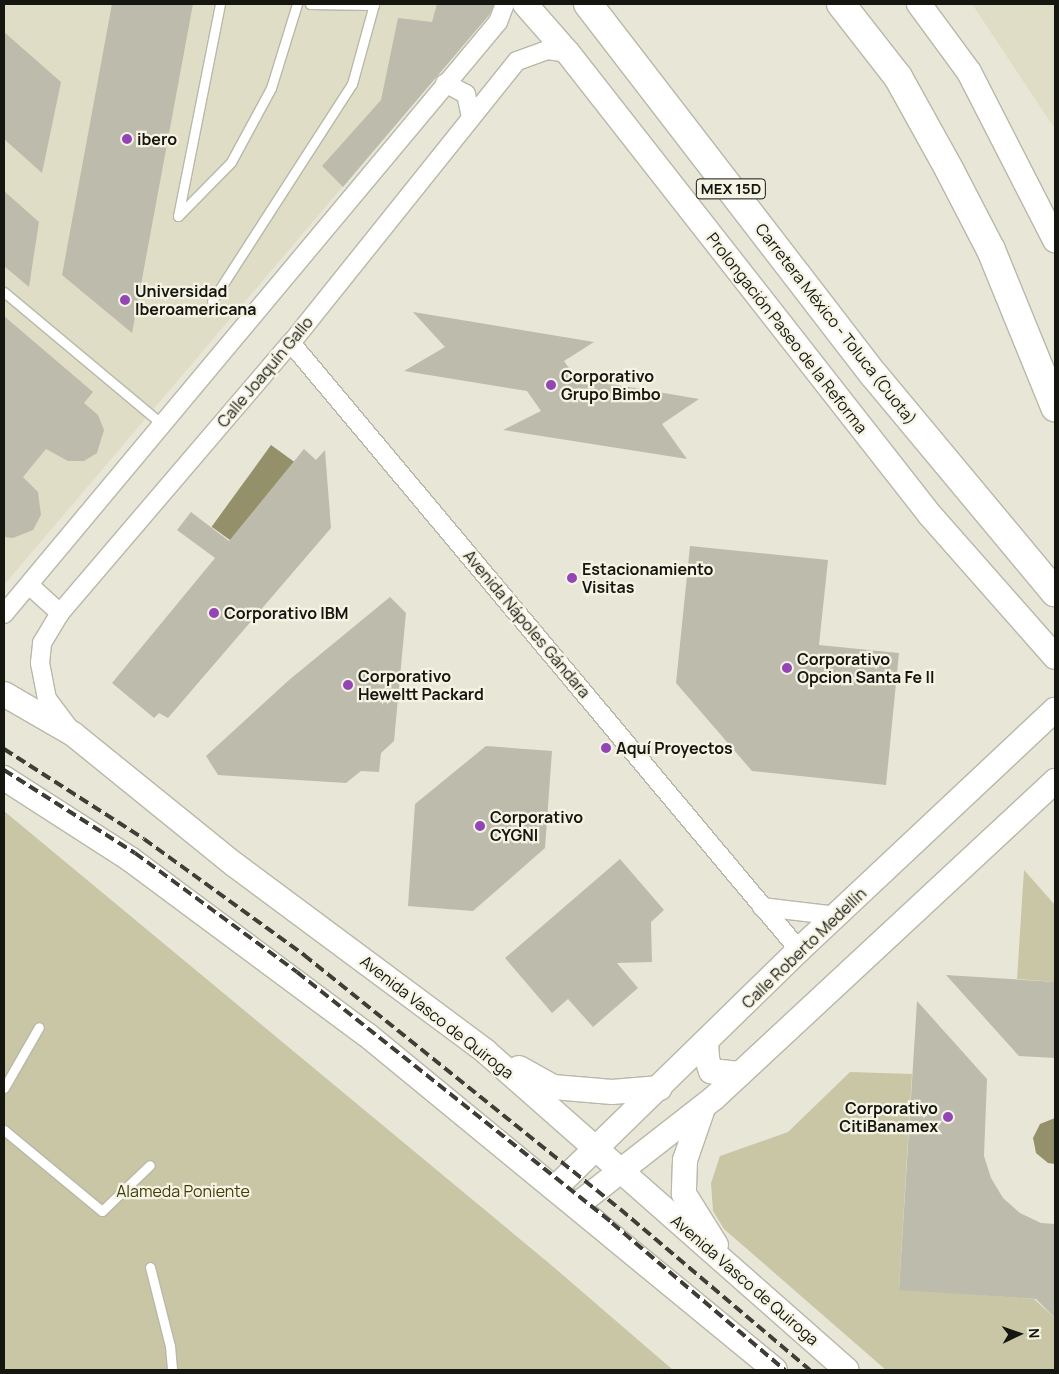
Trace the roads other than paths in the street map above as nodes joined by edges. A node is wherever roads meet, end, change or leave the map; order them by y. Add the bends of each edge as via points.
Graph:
1 (220, 4) edge
2 (297, 4) edge
3 (310, 4) edge
4 (505, 4) edge
5 (525, 4) edge
6 (588, 4) edge
7 (841, 4) edge
8 (919, 4) edge
9 (374, 5) edge
10 (568, 53) junction
11 (445, 84) junction
12 (471, 116) junction
13 (1055, 240) edge
14 (4, 292) edge
15 (212, 301) dead end
16 (291, 343) junction
17 (1055, 407) edge
18 (162, 424) junction
19 (29, 585) junction
20 (1055, 592) edge
21 (60, 613) junction
22 (4, 614) edge
23 (1055, 657) edge
24 (6, 700) edge
25 (1055, 710) edge
26 (73, 734) junction
27 (4, 778) edge
28 (1055, 781) edge
29 (762, 907) junction
30 (838, 916) junction
31 (799, 950) junction
32 (39, 1027) dead end
33 (706, 1043) junction
34 (486, 1051) junction
35 (740, 1074) junction
36 (4, 1088) edge
37 (660, 1088) junction
38 (702, 1108) junction
39 (4, 1130) edge
40 (597, 1149) junction
41 (150, 1164) dead end
42 (621, 1171) junction
43 (555, 1188) junction
44 (577, 1205) junction
45 (150, 1267) dead end
46 (730, 1268) junction
47 (172, 1370) edge
48 (775, 1370) edge
49 (847, 1370) edge

1 - 2 lane via 178,216 231,162 271,88
3 - 9 lane
4 - 11 street via 498,22
5 - 10 main road, Prolongación Paseo de la Reforma
6 - 20 highway, Carretera México - Toluca (Cuota) / MEX 15D via 874,375
7 - 17 highway via 898,77 950,171 991,250
8 - 13 main road via 969,72 1046,216
9 - 15 lane via 352,84
10 - 12 street, Calle Joaquín Gallo via 548,50 517,62
10 - 23 main road, Prolongación Paseo de la Reforma via 930,515
11 - 12 street via 466,94
11 - 18 street
12 - 16 street, Calle Joaquín Gallo
14 - 18 lane
16 - 21 street, Calle Joaquín Gallo
16 - 29 street, Avenida Nápoles Gándara
18 - 19 street
19 - 21 street
19 - 22 street
21 - 26 street, Calle Joaquín Gallo via 42,643 42,684 47,699
24 - 26 main road, Avenida Vasco de Quiroga
25 - 30 main road, Calle Roberto Medellín
26 - 34 main road, Avenida Vasco de Quiroga via 235,865
27 - 43 main road via 130,859 207,915 366,1034
28 - 35 main road
29 - 30 street
29 - 31 street, Avenida Nápoles Gándara
30 - 31 main road, Calle Roberto Medellín
31 - 33 main road, Calle Roberto Medellín
32 - 36 lane
33 - 35 main road via 711,1071
33 - 37 main road, Calle Roberto Medellín
34 - 37 main road via 554,1087 612,1092
34 - 40 main road, Avenida Vasco de Quiroga
35 - 38 main road
37 - 40 main road, Calle Roberto Medellín
38 - 42 main road
38 - 46 main road via 684,1160 684,1194
39 - 41 lane via 102,1211
40 - 42 main road, Avenida Vasco de Quiroga
40 - 43 main road, Calle Roberto Medellín
42 - 44 main road
42 - 46 main road, Avenida Vasco de Quiroga
43 - 44 main road
44 - 48 main road
45 - 47 lane via 170,1346
46 - 49 main road, Avenida Vasco de Quiroga

